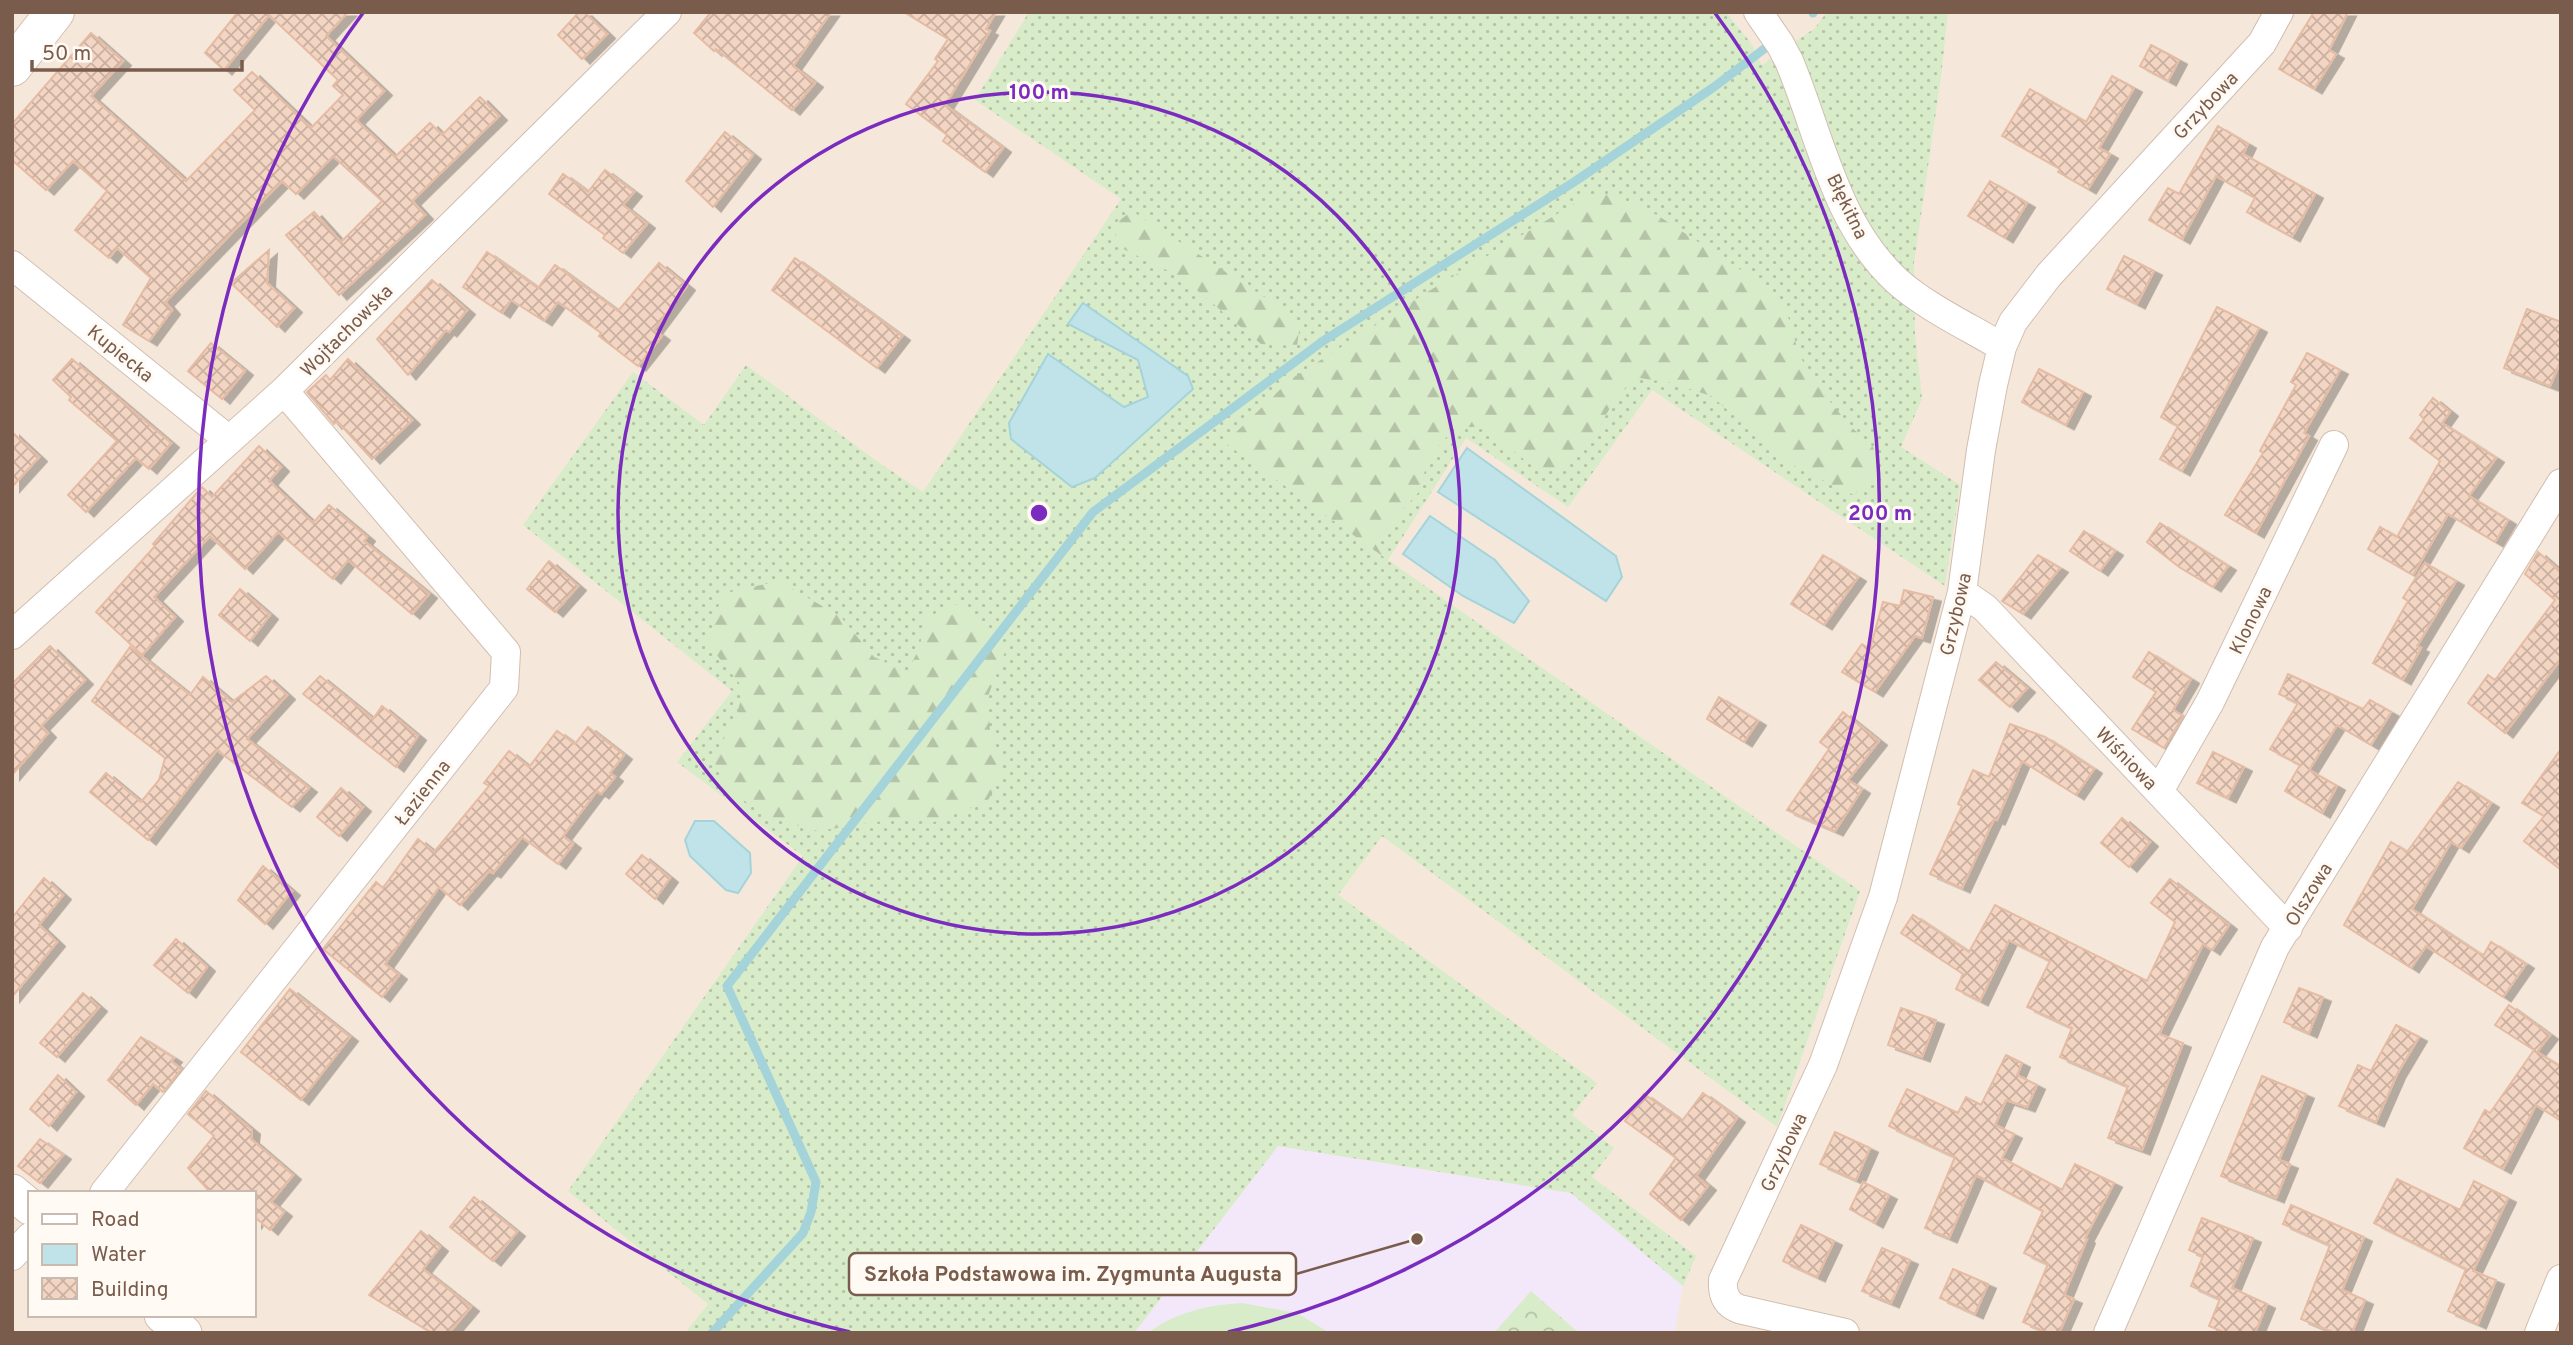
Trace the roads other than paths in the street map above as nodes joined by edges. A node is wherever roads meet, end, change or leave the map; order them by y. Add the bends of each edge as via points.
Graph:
1 (55, 12) edge
2 (667, 12) edge
3 (1758, 12) edge
4 (2279, 12) edge
5 (12, 67) edge
6 (12, 265) edge
7 (2008, 335) junction
8 (284, 391) junction
9 (229, 440) junction
10 (2334, 446) dead end
11 (2561, 483) edge
12 (1962, 592) junction
13 (12, 635) edge
14 (2159, 791) junction
15 (2288, 928) junction
16 (106, 1191) edge
17 (12, 1192) edge
18 (28, 1205) edge
19 (28, 1239) edge
20 (12, 1256) edge
21 (2561, 1279) edge
22 (164, 1317) edge
23 (184, 1333) edge
24 (1845, 1333) edge
25 (2108, 1333) edge
26 (2539, 1333) edge

1 - 5 main road
2 - 8 street, Wojtachowska
3 - 7 street, Błękitna via 1789,61 1857,233 1898,281
4 - 7 street, Grzybowa via 2262,43 2049,275
6 - 9 street, Kupiecka
7 - 12 street, Grzybowa via 1981,450
8 - 9 street, Wojtachowska
8 - 16 street, Łazienna via 506,652 504,688
9 - 13 street, Wojtachowska
10 - 14 street, Klonowa via 2210,702
11 - 15 street, Olszowa
12 - 14 street, Wiśniowa via 1984,608
12 - 24 street, Grzybowa via 1883,897 1823,1065 1723,1280 1724,1295 1739,1310
14 - 15 street, Wiśniowa
15 - 25 street, Olszowa
17 - 18 street
19 - 20 street
21 - 26 street
22 - 23 street

